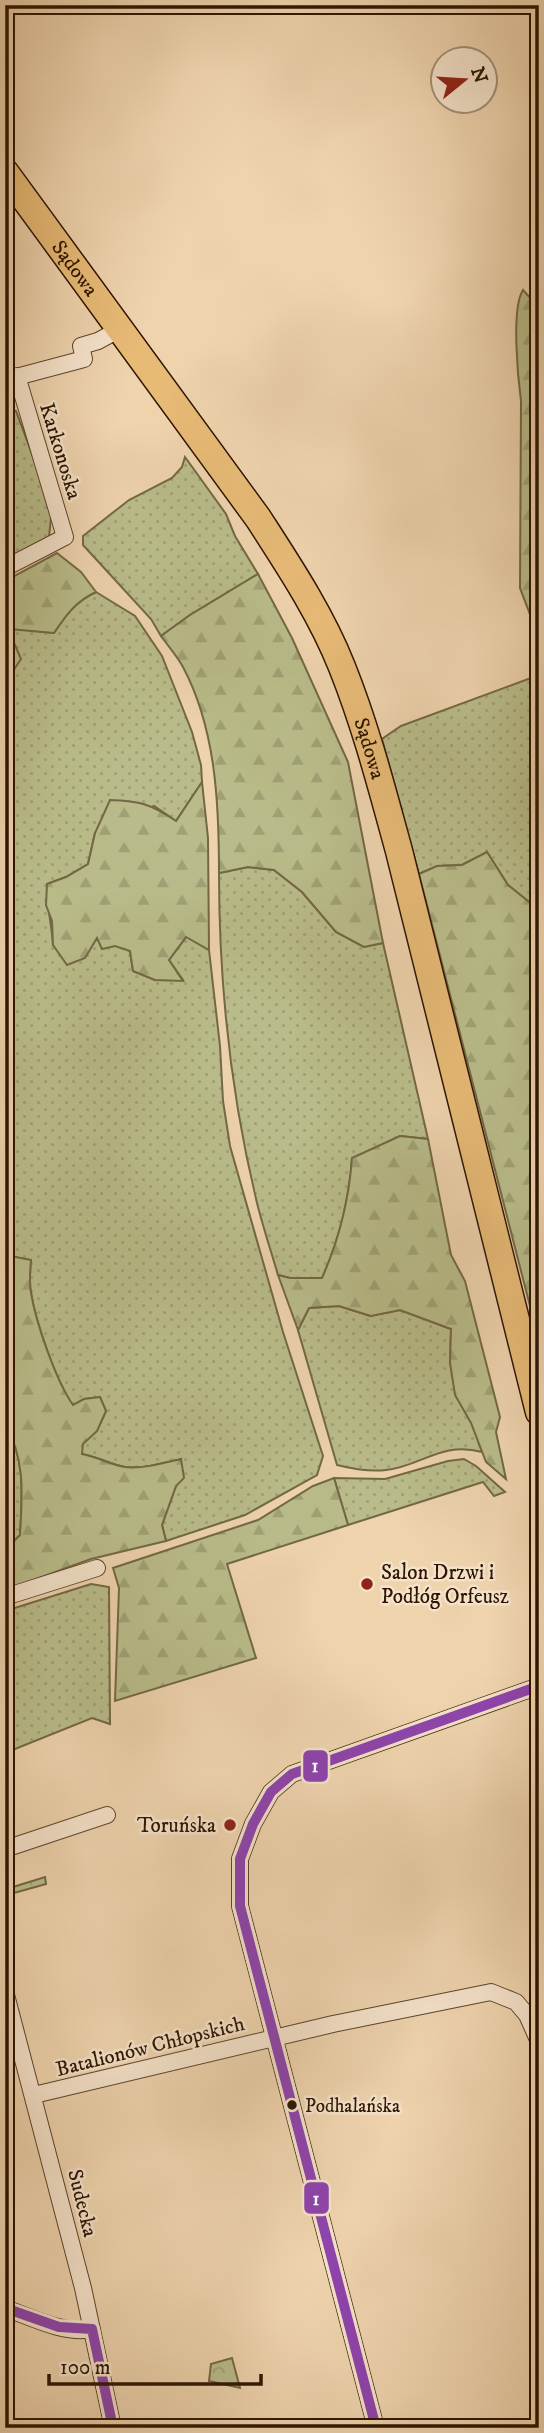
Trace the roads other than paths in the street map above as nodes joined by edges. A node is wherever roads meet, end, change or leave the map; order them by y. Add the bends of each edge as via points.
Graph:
1 (5, 172) edge
2 (120, 329) junction
3 (11, 378) edge
4 (5, 568) edge
5 (539, 1412) edge
6 (97, 1568) dead end
7 (5, 1597) edge
8 (539, 1686) edge
9 (107, 1815) dead end
10 (5, 1849) edge
11 (5, 1991) edge
12 (275, 2037) junction
13 (539, 2042) edge
14 (34, 2095) junction
15 (5, 2308) edge
16 (92, 2329) junction
17 (113, 2428) edge
18 (376, 2428) edge

1 - 2 main road, Sądowa
2 - 3 street via 81,346 84,359
2 - 5 main road, Sądowa via 265,529 342,666 396,838
3 - 4 street, Karkonoska via 65,537
6 - 7 street
8 - 12 street via 292,1774 271,1792 240,1859 240,1906
9 - 10 street
11 - 14 street, Sudecka
12 - 13 street, Batalionów Chłopskich via 491,1992 516,2002
12 - 14 street, Batalionów Chłopskich
12 - 18 street
14 - 16 street, Sudecka
15 - 16 street via 61,2327
16 - 17 street, Sudecka

